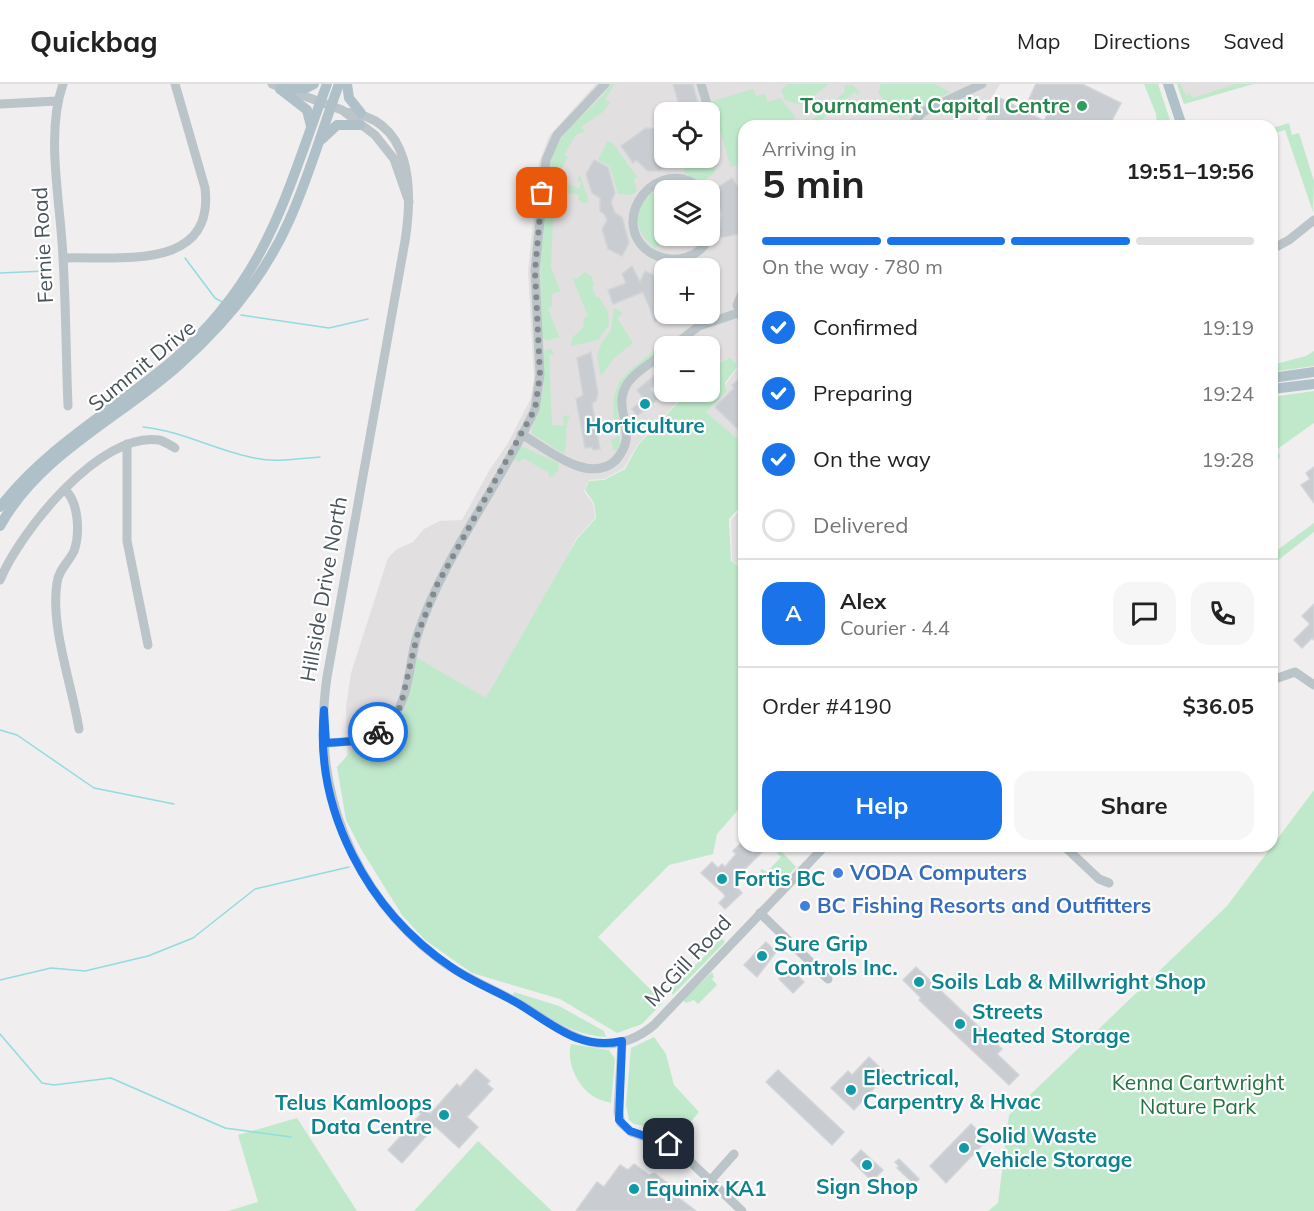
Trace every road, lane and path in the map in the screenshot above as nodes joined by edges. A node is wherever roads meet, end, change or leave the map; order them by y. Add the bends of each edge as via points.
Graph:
1 (63, 84) edge
2 (175, 84) edge
3 (314, 84) edge
4 (327, 84) edge
5 (339, 84) edge
6 (347, 84) edge
7 (605, 84) edge
8 (701, 84) edge
9 (982, 84) edge
10 (1168, 84) edge
11 (276, 86) edge
12 (57, 100) junction
13 (706, 102) edge
14 (326, 103) junction
15 (0, 104) edge
16 (345, 112) junction
17 (361, 113) junction
18 (916, 120) edge
19 (1180, 120) edge
20 (360, 125) junction
21 (311, 130) junction
22 (318, 144) junction
23 (654, 185) edge
24 (409, 203) junction
25 (1314, 220) edge
26 (703, 246) edge
27 (1278, 246) edge
28 (63, 258) junction
29 (738, 313) edge
30 (686, 336) edge
31 (654, 361) edge
32 (1314, 372) edge
33 (1278, 377) edge
34 (1314, 384) edge
35 (1278, 388) edge
36 (68, 406) dead end
37 (521, 434) junction
38 (127, 444) junction
39 (176, 448) dead end
40 (65, 490) junction
41 (0, 507) edge
42 (0, 526) edge
43 (0, 580) edge
44 (148, 645) dead end
45 (1278, 678) edge
46 (1314, 685) edge
47 (324, 710) junction
48 (79, 729) dead end
49 (326, 743) junction
50 (328, 783) junction
51 (819, 852) edge
52 (1070, 852) edge
53 (1109, 883) dead end
54 (760, 913) junction
55 (828, 979) dead end
56 (622, 1041) junction
57 (734, 1154) dead end
58 (710, 1181) junction
59 (742, 1211) edge

1 - 12 street, Fernie Road
2 - 28 street via 205,188 207,203 198,233 170,253
3 - 11 main road via 306,88
4 - 14 main road, Summit Drive
5 - 14 main road, Summit Drive
6 - 17 main road via 349,98
7 - 37 street via 557,135 546,160 535,271 539,394
8 - 13 street
9 - 18 street via 923,112
10 - 19 main road
11 - 14 street, Hillside Drive North
11 - 21 main road via 307,110
12 - 15 street
12 - 28 street, Fernie Road via 54,133
14 - 16 street, Hillside Drive North
14 - 21 main road, Summit Drive
14 - 22 main road, Summit Drive
16 - 17 street, Hillside Drive North
16 - 20 street, Hillside Drive North
17 - 24 street, Hillside Drive North via 385,130 399,148 409,176
20 - 22 main road via 337,125
20 - 24 street, Hillside Drive North via 390,153
21 - 41 main road, Summit Drive via 279,219 226,306 172,361 54,451
22 - 42 main road, Summit Drive via 288,223 232,311 177,367 52,463
23 - 26 street via 637,203 635,229 642,244 669,259 685,258
24 - 47 street, Hillside Drive North
25 - 27 street
28 - 36 street, Fernie Road
29 - 30 street via 699,326
31 - 37 street via 624,390 626,444 614,461 603,468 580,467
32 - 33 main road
34 - 35 main road
37 - 49 street via 435,590 417,636 403,699 395,716 367,738
38 - 39 street via 159,440
38 - 40 street via 105,456
38 - 44 street via 127,541
40 - 43 street via 39,516 7,562
40 - 48 street via 73,502 77,541 57,579 55,596
45 - 46 street via 1295,672
47 - 49 street
47 - 50 street, Hillside Drive North via 323,748
49 - 50 street
50 - 56 street, Hillside Drive North via 358,868 384,907 417,941 459,973 572,1037 594,1043
51 - 54 street, McGill Road
52 - 53 street via 1098,879
54 - 55 street
54 - 56 street, McGill Road via 654,1025
56 - 58 street via 618,1109 622,1124 633,1133 675,1148
57 - 58 street
58 - 59 street

